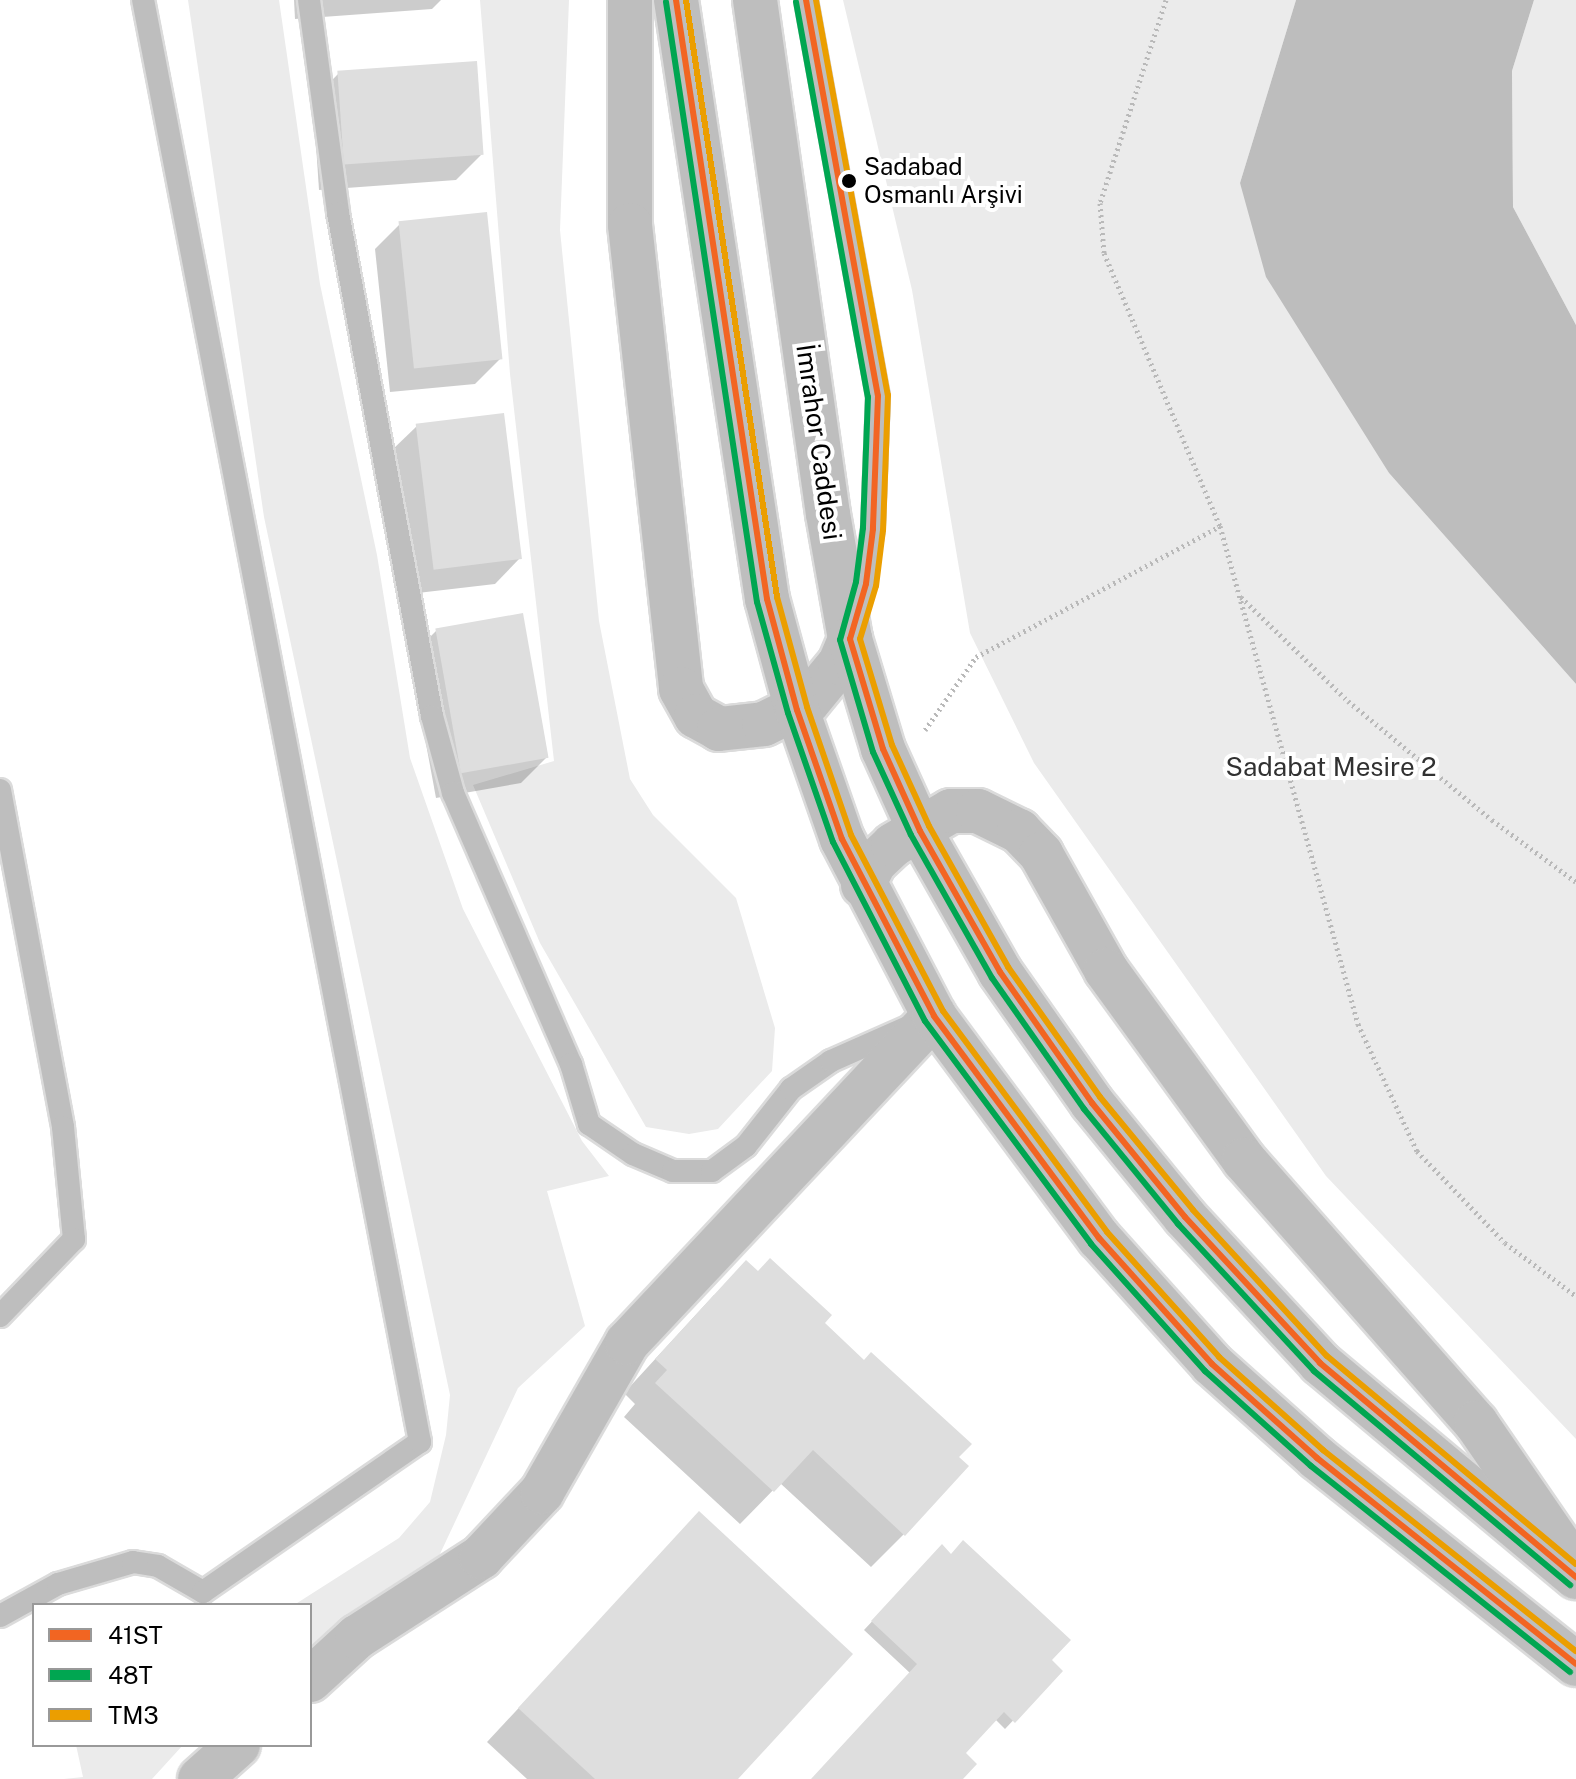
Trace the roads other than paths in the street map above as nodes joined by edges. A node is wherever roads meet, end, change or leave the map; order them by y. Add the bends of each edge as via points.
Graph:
1 (143, 0) edge
2 (309, 0) edge
3 (630, 0) edge
4 (676, 0) edge
5 (755, 0) edge
6 (806, 0) edge
7 (850, 639) junction
8 (797, 710) junction
9 (0, 790) edge
10 (920, 831) junction
11 (863, 885) junction
12 (934, 1016) junction
13 (0, 1316) edge
14 (1576, 1570) edge
15 (1576, 1577) edge
16 (0, 1616) edge
17 (1576, 1664) edge
18 (312, 1678) edge
19 (236, 1747) edge
20 (200, 1779) edge

1 - 16 lane via 420,1442 203,1592 158,1566 133,1562 58,1584
2 - 12 lane via 338,213 432,716 453,793 571,1064 589,1124 633,1154 673,1171 712,1171 746,1146 791,1089 821,1068
3 - 8 main road via 630,225 681,689 696,716 719,729 764,724
4 - 8 main road via 767,599
5 - 7 main road, İmrahor Caddesi
6 - 7 lane via 878,396 873,529 866,584
7 - 8 main road via 840,663
7 - 10 main road, İmrahor Caddesi via 883,749
8 - 11 main road via 824,795
9 - 13 lane via 63,1127 74,1239
10 - 11 main road via 893,845 874,863
10 - 14 main road via 951,811 978,811 1019,831 1041,854 1106,970 1211,1117 1476,1423
10 - 15 main road, İmrahor Caddesi via 1000,972 1092,1103 1195,1228 1320,1363
11 - 12 main road
12 - 17 main road via 1099,1238 1212,1364 1317,1458
12 - 18 main road via 627,1343 542,1492 491,1546 357,1637
19 - 20 main road

